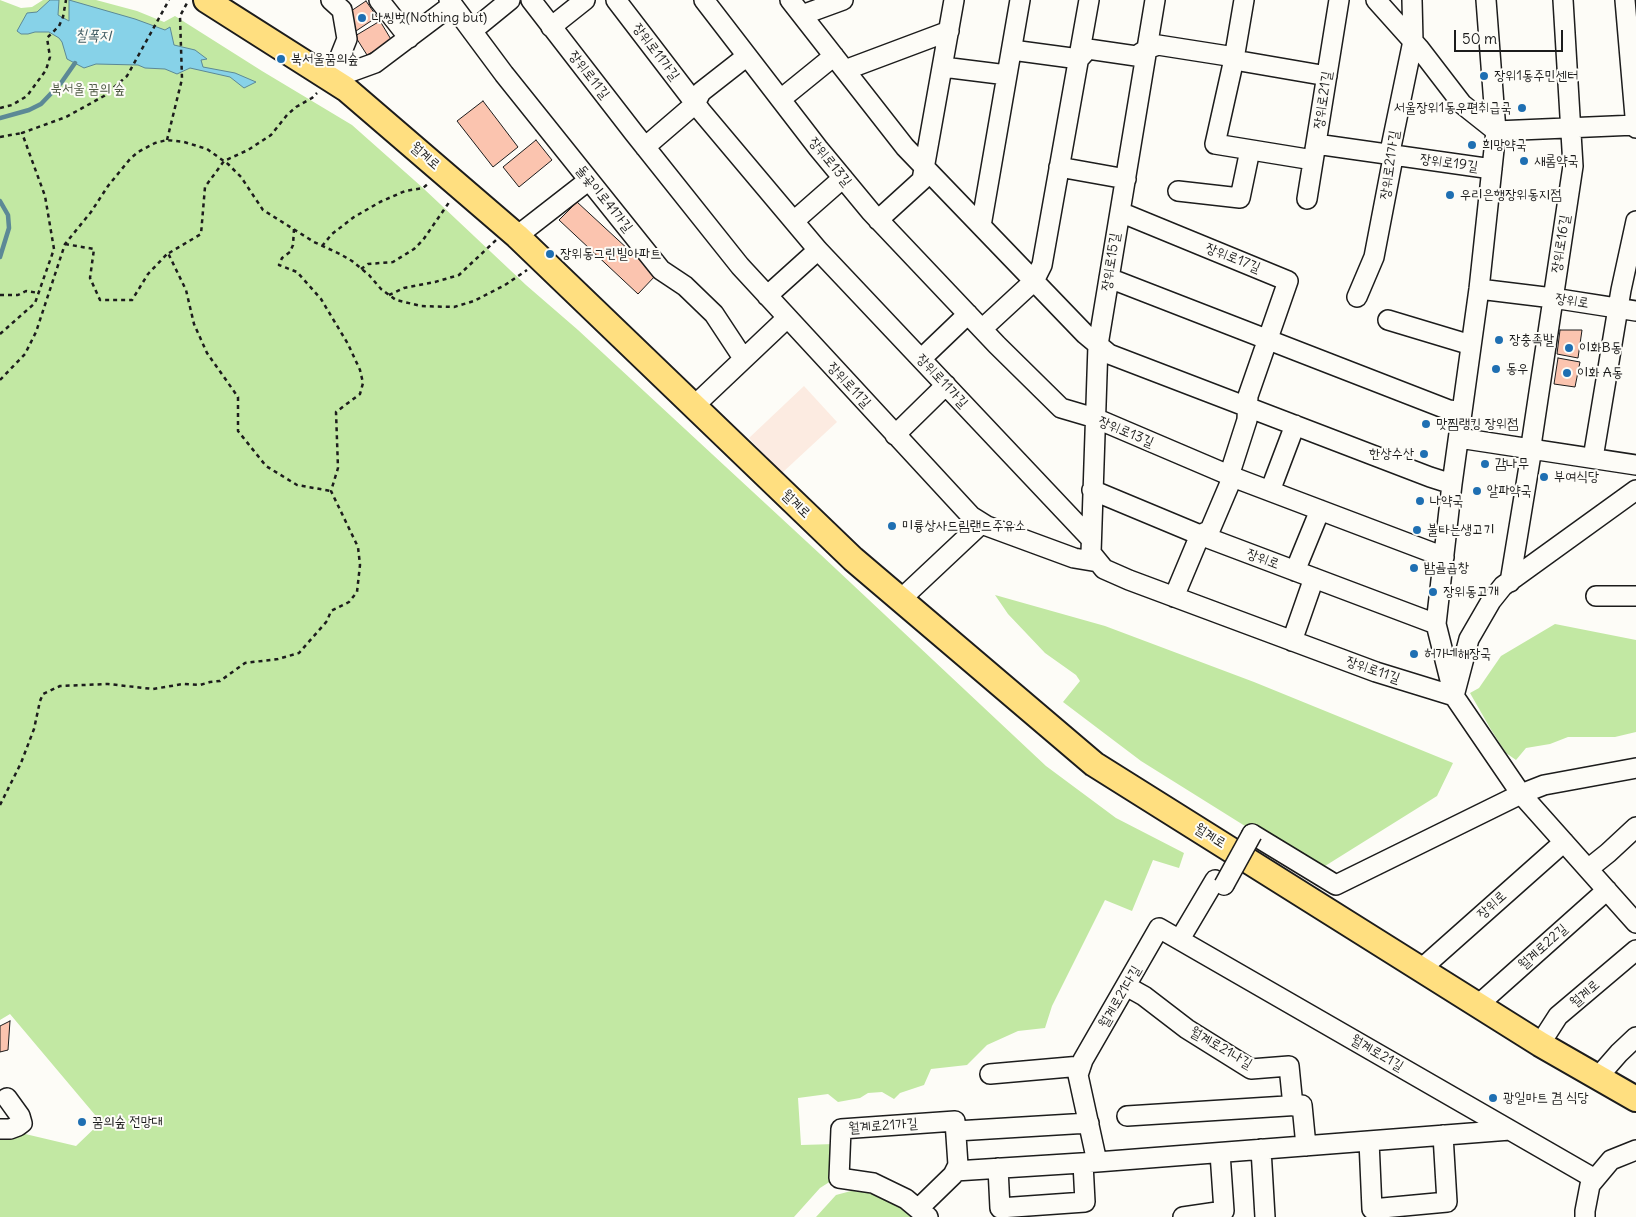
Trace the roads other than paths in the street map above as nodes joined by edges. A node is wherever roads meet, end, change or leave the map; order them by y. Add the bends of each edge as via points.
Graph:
1 (206, 0) edge
2 (331, 0) edge
3 (379, 0) edge
4 (510, 0) edge
5 (531, 0) edge
6 (585, 0) edge
7 (618, 0) edge
8 (704, 0) edge
9 (790, 0) edge
10 (843, 0) edge
11 (954, 0) edge
12 (1020, 0) edge
13 (1089, 0) edge
14 (1156, 0) edge
15 (1244, 0) edge
16 (1339, 0) edge
17 (1376, 0) edge
18 (1412, 0) edge
19 (1486, 0) edge
20 (1563, 0) edge
21 (1625, 0) edge
22 (450, 2) edge
23 (802, 15) junction
24 (552, 27) junction
25 (472, 31) junction
26 (949, 31) junction
27 (409, 38) junction
28 (1413, 41) junction
29 (1147, 49) junction
30 (1012, 50) junction
31 (747, 56) junction
32 (1078, 59) junction
33 (1234, 59) junction
34 (840, 63) junction
35 (943, 67) junction
36 (1007, 75) junction
37 (1327, 76) junction
38 (329, 78) junction
39 (780, 100) junction
40 (695, 104) junction
41 (1636, 126) edge
42 (1572, 128) junction
43 (1496, 131) junction
44 (645, 147) junction
45 (1250, 150) junction
46 (1314, 152) junction
47 (1391, 155) junction
48 (1059, 167) junction
49 (925, 168) junction
50 (1492, 169) junction
51 (843, 178) junction
52 (1126, 179) junction
53 (589, 180) junction
54 (1178, 190) dead end
55 (1307, 199) dead end
56 (1120, 212) junction
57 (878, 220) junction
58 (1636, 221) edge
59 (794, 222) junction
60 (981, 226) junction
61 (513, 232) junction
62 (818, 250) junction
63 (1109, 278) junction
64 (1034, 281) junction
65 (1479, 289) junction
66 (767, 296) junction
67 (1357, 297) dead end
68 (1553, 298) junction
69 (1627, 310) edge
70 (968, 314) junction
71 (786, 318) junction
72 (1388, 320) dead end
73 (982, 329) junction
74 (1267, 340) junction
75 (1098, 345) junction
76 (1471, 345) junction
77 (744, 358) junction
78 (921, 359) junction
79 (946, 385) junction
80 (694, 406) junction
81 (1246, 407) junction
82 (1462, 412) junction
83 (1095, 418) junction
84 (1295, 425) junction
85 (895, 435) junction
86 (1459, 438) junction
87 (1532, 448) junction
88 (1593, 458) junction
89 (1636, 464) edge
90 (1229, 476) junction
91 (1452, 484) junction
92 (1092, 490) junction
93 (1636, 490) edge
94 (1270, 491) junction
95 (1320, 510) junction
96 (982, 523) junction
97 (1200, 535) junction
98 (1091, 539) junction
99 (1444, 557) junction
100 (1098, 562) junction
101 (1295, 571) junction
102 (1314, 578) junction
103 (1510, 582) junction
104 (1596, 596) dead end
105 (1636, 596) edge
106 (1174, 597) junction
107 (900, 600) junction
108 (1436, 624) junction
109 (1292, 641) junction
110 (1454, 696) junction
111 (1636, 768) edge
112 (1521, 794) junction
113 (1636, 827) edge
114 (1564, 842) junction
115 (1588, 869) junction
116 (1607, 890) junction
117 (1636, 923) edge
118 (1159, 928) joint
119 (1180, 939) junction
120 (1636, 950) edge
121 (1421, 969) junction
122 (1126, 986) junction
123 (1478, 1005) junction
124 (1636, 1036) edge
125 (1540, 1044) junction
126 (1081, 1066) junction
127 (990, 1074) dead end
128 (1598, 1077) junction
129 (7, 1098) dead end
130 (1636, 1099) edge
131 (1293, 1106) junction
132 (1127, 1116) dead end
133 (1089, 1123) junction
134 (0, 1129) edge
135 (1510, 1130) junction
136 (956, 1132) junction
137 (1443, 1135) junction
138 (1369, 1141) junction
139 (1306, 1146) junction
140 (1261, 1150) junction
141 (1636, 1150) edge
142 (1220, 1153) junction
143 (1090, 1163) junction
144 (998, 1168) junction
145 (955, 1171) junction
146 (1595, 1179) junction
147 (923, 1213) edge
148 (1183, 1217) edge
149 (1265, 1217) edge
150 (1585, 1217) edge

1 - 38 main road, 월계로
2 - 38 street via 342,10 347,39
3 - 27 street
4 - 25 street
5 - 24 street, 장위로11길
6 - 24 street
7 - 40 street, 장위로11가길
8 - 31 street, 장위로13길
9 - 23 street
10 - 23 street
11 - 26 street
12 - 30 street
13 - 32 street
14 - 29 street, 장위로15길
15 - 33 street, 장위로19길
16 - 37 street, 장위로21길
17 - 28 street
18 - 28 street, 장위로21가길
19 - 43 street
20 - 42 street, 장위로16길
21 - 41 street
22 - 25 street, 돌곶이로41가길
22 - 27 street
23 - 34 street
24 - 44 street, 장위로11길
25 - 53 street, 돌곶이로41가길
26 - 34 street
26 - 35 street
27 - 38 street via 375,63
28 - 43 street via 1462,104
28 - 47 street, 장위로21가길
29 - 32 street via 1136,56 1088,49
29 - 33 street via 1158,45
29 - 52 street, 장위로15길
30 - 32 street
30 - 36 street
31 - 39 street, 장위로13길
31 - 40 street via 701,92
32 - 48 street
33 - 37 street
33 - 45 street, 장위로19길 via 1215,144
34 - 39 street
34 - 49 street
35 - 36 street
35 - 49 street
36 - 60 street
37 - 46 street, 장위로21길
38 - 61 main road, 월계로
39 - 51 street, 장위로13길
40 - 44 street
40 - 59 street, 장위로11가길
41 - 42 street
42 - 43 street
42 - 68 street, 장위로16길 via 1573,166
43 - 50 street
44 - 66 street, 장위로11길
45 - 46 street, 장위로19길
45 - 54 street via 1240,198
46 - 47 street, 장위로19길
46 - 55 street, 장위로21길
47 - 50 street, 장위로19길
47 - 67 street, 장위로21가길 via 1374,257
48 - 52 street
48 - 64 street via 1042,265
49 - 57 street via 922,180
49 - 60 street
50 - 65 street
51 - 57 street, 장위로13길
51 - 59 street
52 - 56 street, 장위로15길
53 - 61 street
53 - 77 street, 돌곶이로41가길 via 662,270 685,286 714,314
56 - 63 street, 장위로15길
56 - 74 street, 장위로17길 via 1288,281
57 - 70 street, 장위로13길
58 - 69 street
59 - 62 street, 장위로11가길
60 - 64 street
61 - 80 main road, 월계로
62 - 66 street
62 - 78 street, 장위로11가길
63 - 74 street
63 - 75 street, 장위로15길
64 - 73 street
64 - 75 street
65 - 68 street, 장위로
65 - 76 street
66 - 71 street, 장위로11길
68 - 69 street, 장위로
68 - 87 street, 장위로16길
69 - 88 street
70 - 73 street, 장위로13길
70 - 78 street
71 - 77 street
71 - 85 street, 장위로11길
72 - 76 street
73 - 83 street, 장위로13길 via 1061,408
74 - 81 street
74 - 82 street via 1448,410
75 - 81 street via 1109,354
75 - 83 street
76 - 82 street
77 - 80 street
78 - 79 street, 장위로11가길
79 - 85 street
79 - 98 street, 장위로11가길
80 - 107 main road, 월계로
81 - 84 street
81 - 90 street via 1247,420
82 - 86 street
83 - 90 street, 장위로13길
83 - 92 street
84 - 91 street
84 - 94 street
85 - 96 street, 장위로11길 via 971,516
86 - 87 street
86 - 91 street
87 - 88 street
87 - 103 street
88 - 89 street
90 - 94 street, 장위로13길
90 - 97 street via 1230,483 1210,530
91 - 99 street
92 - 97 street, 장위로
92 - 98 street
93 - 103 street
94 - 95 street, 장위로13길
95 - 99 street, 장위로13길
95 - 101 street
96 - 100 street, 장위로11길 via 1074,558
96 - 107 street
97 - 101 street, 장위로
97 - 106 street
98 - 100 street via 1091,553
99 - 108 street
100 - 106 street, 장위로11길 via 1104,569
101 - 102 street, 장위로
102 - 108 street, 장위로
102 - 109 street
103 - 110 street via 1492,601 1469,640
104 - 105 street
106 - 109 street, 장위로11길
107 - 121 main road, 월계로 via 1094,764
108 - 110 street
109 - 110 street, 장위로11길
110 - 112 street
111 - 112 street via 1544,785
112 - 114 street
112 - 119 street, bridge via 1336,886 1252,834 1224,885 1215,880
113 - 115 street
114 - 115 street
114 - 121 street, 장위로
115 - 116 street
116 - 117 street
116 - 123 street, 월계로22길
118 - 119 street, 월계로21길
118 - 122 street, 월계로21다길
119 - 135 street, 월계로21길
120 - 125 street, 월계로 via 1558,1016
121 - 123 main road, 월계로
122 - 126 street, 월계로21다길
122 - 131 street, 월계로21나길 via 1252,1069 1289,1066
123 - 125 main road, 월계로
124 - 128 street
125 - 128 main road, 월계로
126 - 127 street
126 - 133 street, 월계로21다길 via 1078,1075
128 - 130 main road, 월계로
129 - 134 street via 22,1123 10,1129
131 - 132 street
131 - 139 street, 월계로21나길 via 1302,1106
133 - 136 street
133 - 143 street, 월계로21다길
135 - 137 street
135 - 146 street, 월계로21길
136 - 145 street via 958,1165
136 - 147 street, 월계로21가길 via 955,1120 841,1129 839,1178 873,1183
137 - 138 street
137 - 138 street via 1447,1202 1372,1209
138 - 139 street
139 - 140 street
140 - 142 street
140 - 149 street
141 - 146 street via 1611,1160
142 - 143 street
142 - 148 street via 1224,1211
143 - 144 street
143 - 144 street via 1085,1202 1000,1208
144 - 145 street
145 - 147 street, 월계로21가길
146 - 150 street via 1590,1185

